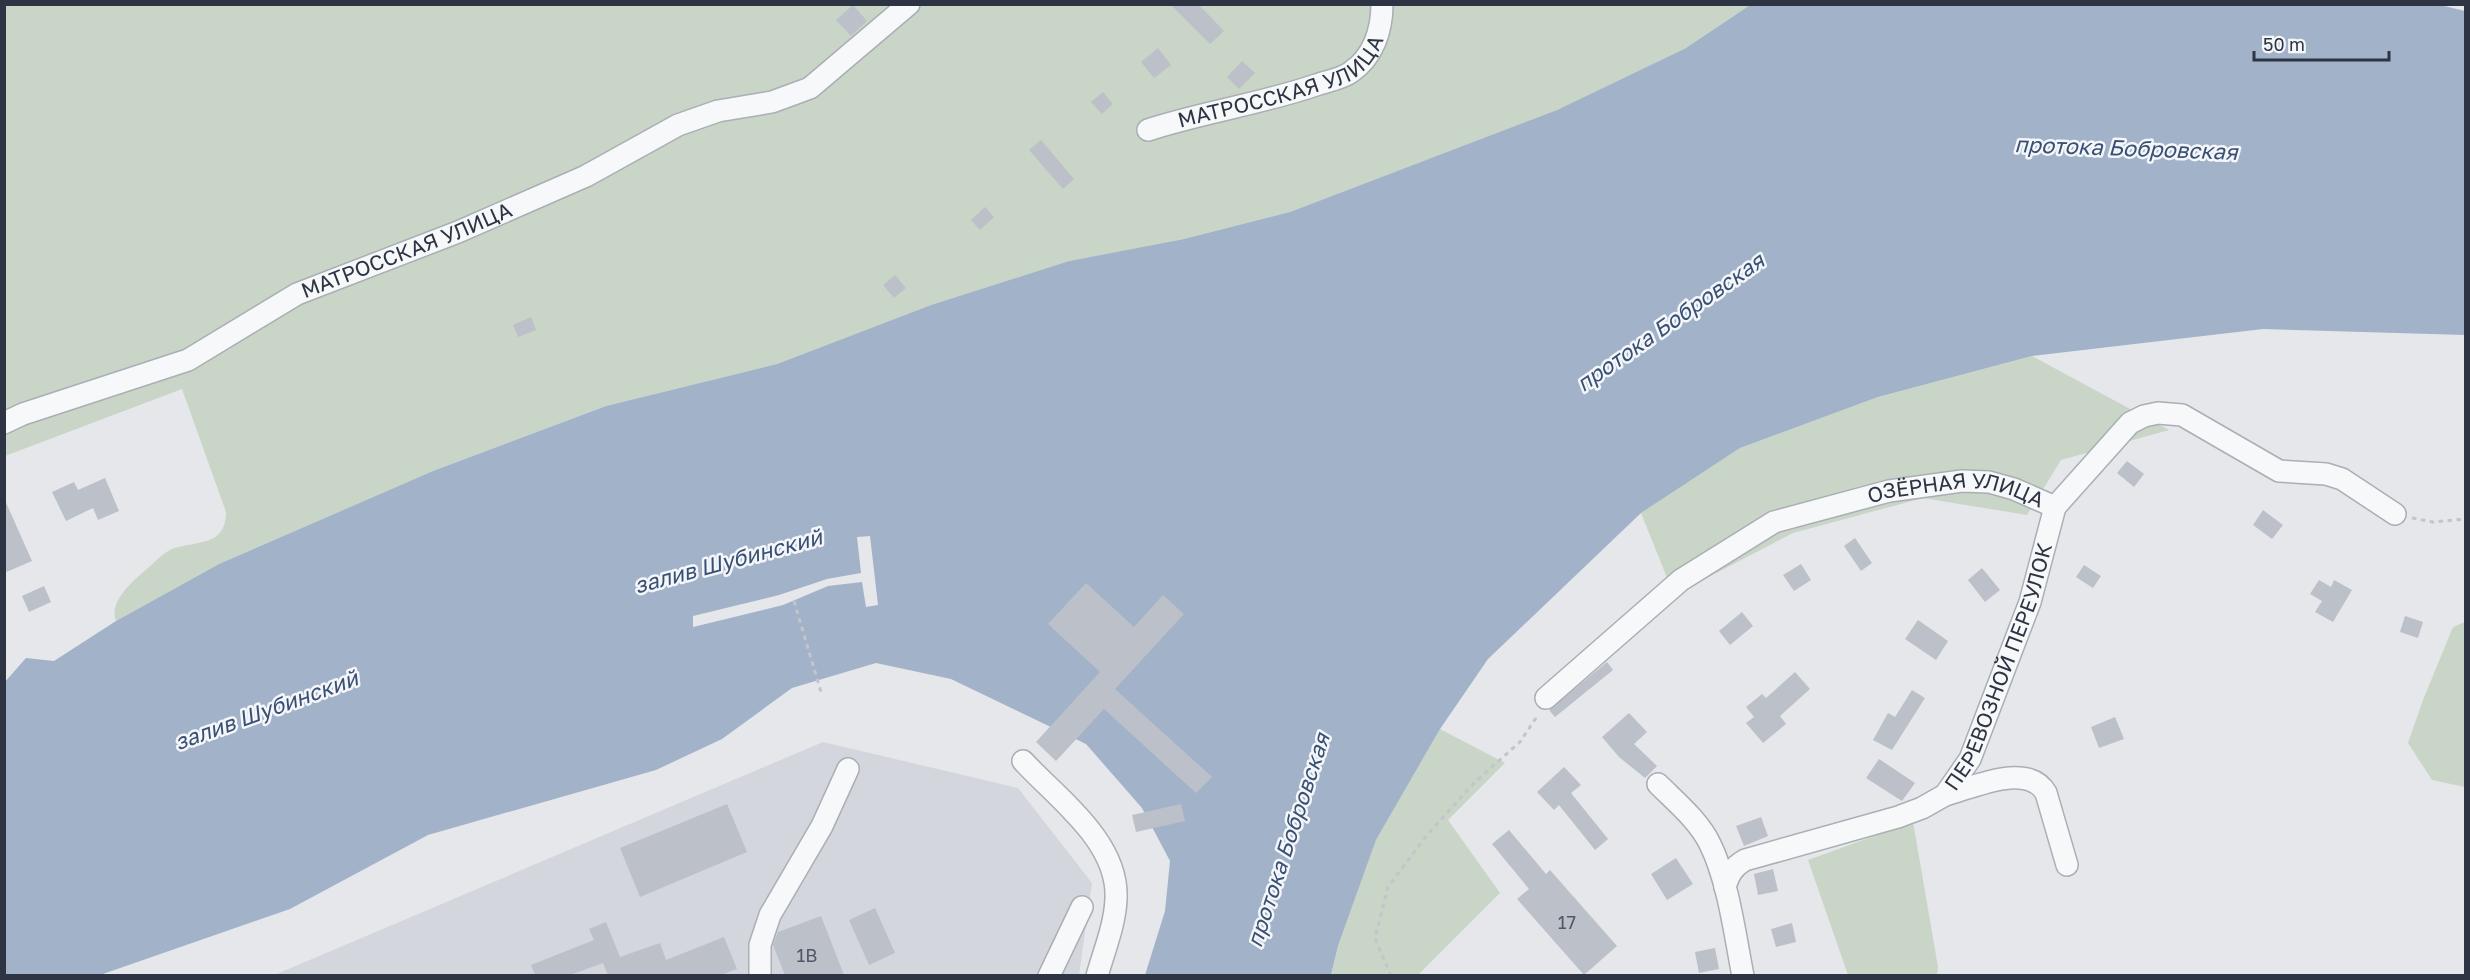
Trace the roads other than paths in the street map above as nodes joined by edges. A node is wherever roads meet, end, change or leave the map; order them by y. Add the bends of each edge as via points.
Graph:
1 (909, 4) edge
2 (1382, 4) edge
3 (1148, 130) dead end
4 (4, 423) edge
5 (2055, 507) junction
6 (2395, 514) road end
7 (1546, 698) road end
8 (1023, 762) dead end
9 (848, 770) dead end
10 (1659, 784) dead end
11 (1945, 795) junction
12 (2067, 865) dead end
13 (1725, 886) junction
14 (1082, 907) dead end
15 (760, 975) edge
16 (1049, 975) edge
17 (1097, 975) edge
18 (1743, 975) edge

1 - 4 street, МАТРОССКАЯ УЛИЦА via 810,87 772,102 718,111 678,124 575,181 458,232 297,294 188,360
2 - 3 street, МАТРОССКАЯ УЛИЦА via 1380,27 1369,55 1350,73
5 - 6 street, ОЗЁРНАЯ УЛИЦА via 2130,423 2158,412 2182,415 2279,471 2342,479
5 - 7 street, ОЗЁРНАЯ УЛИЦА via 1989,482 1962,481 1889,490 1774,522 1681,580
5 - 11 street, ПЕРЕВОЗНОЙ ПЕРЕУЛОК via 2030,602 1984,726 1970,759
8 - 17 street via 1095,834 1112,864 1116,898
9 - 15 street via 822,826 770,915 760,945
10 - 13 street via 1710,843
11 - 12 street via 2015,776 2031,778 2046,793
11 - 13 street, ПЕРЕВОЗНОЙ ПЕРЕУЛОК via 1898,818 1745,860 1729,874
13 - 18 street
14 - 16 street

